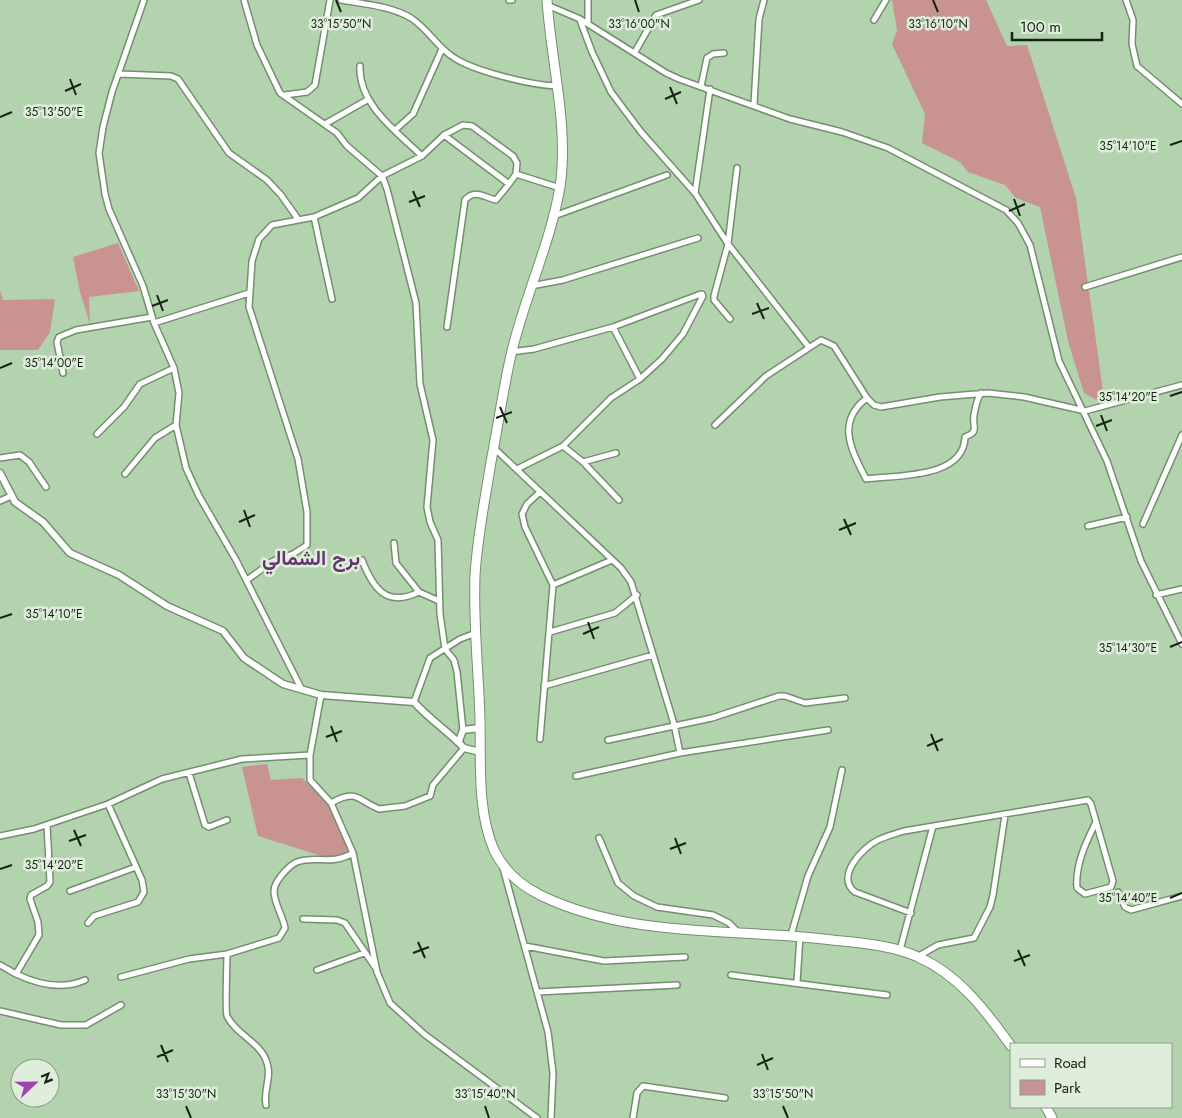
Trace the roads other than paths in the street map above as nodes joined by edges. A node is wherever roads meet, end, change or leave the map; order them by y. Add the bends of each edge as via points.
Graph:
1 (144, 0) edge
2 (244, 0) edge
3 (330, 0) edge
4 (341, 0) edge
5 (588, 0) edge
6 (699, 0) edge
7 (764, 0) edge
8 (886, 0) edge
9 (1126, 0) edge
10 (547, 2) edge
11 (580, 19) junction
12 (874, 20) dead end
13 (588, 24) junction
14 (442, 49) junction
15 (635, 52) junction
16 (724, 53) dead end
17 (360, 66) dead end
18 (120, 74) junction
19 (556, 86) junction
20 (701, 86) junction
21 (710, 89) junction
22 (284, 95) junction
23 (367, 100) junction
24 (754, 104) junction
25 (1182, 104) edge
26 (326, 124) junction
27 (395, 130) junction
28 (444, 135) junction
29 (422, 156) junction
30 (737, 168) dead end
31 (516, 174) junction
32 (667, 175) dead end
33 (382, 176) junction
34 (509, 184) junction
35 (560, 188) junction
36 (695, 193) junction
37 (554, 216) junction
38 (314, 217) junction
39 (298, 219) junction
40 (698, 238) dead end
41 (728, 244) junction
42 (1182, 257) edge
43 (531, 286) junction
44 (1085, 287) dead end
45 (249, 293) junction
46 (332, 299) dead end
47 (730, 319) dead end
48 (153, 320) junction
49 (447, 327) dead end
50 (613, 327) junction
51 (808, 346) junction
52 (512, 352) junction
53 (174, 368) junction
54 (63, 373) dead end
55 (640, 379) junction
56 (1182, 385) edge
57 (980, 393) junction
58 (867, 398) junction
59 (1085, 411) junction
60 (715, 424) dead end
61 (176, 425) junction
62 (97, 434) dead end
63 (1182, 435) edge
64 (563, 446) junction
65 (494, 447) junction
66 (616, 453) dead end
67 (0, 458) edge
68 (583, 462) junction
69 (517, 469) junction
70 (0, 473) edge
71 (124, 474) dead end
72 (46, 487) dead end
73 (540, 492) junction
74 (11, 496) junction
75 (0, 500) edge
76 (619, 500) dead end
77 (1127, 516) junction
78 (1143, 524) dead end
79 (1088, 526) dead end
80 (394, 543) dead end
81 (362, 560) dead end
82 (612, 560) junction
83 (247, 580) junction
84 (553, 585) junction
85 (1182, 589) edge
86 (419, 592) junction
87 (637, 595) junction
88 (1156, 595) junction
89 (439, 601) junction
90 (550, 632) junction
91 (476, 633) junction
92 (1182, 644) edge
93 (445, 649) junction
94 (652, 655) junction
95 (544, 686) junction
96 (301, 688) junction
97 (322, 695) junction
98 (845, 698) dead end
99 (414, 702) junction
100 (674, 724) junction
101 (480, 728) junction
102 (463, 730) junction
103 (828, 730) dead end
104 (540, 739) dead end
105 (608, 740) dead end
106 (459, 741) junction
107 (464, 748) junction
108 (480, 752) junction
109 (680, 753) junction
110 (310, 755) junction
111 (842, 770) dead end
112 (190, 773) junction
113 (576, 776) dead end
114 (331, 803) junction
115 (108, 804) junction
116 (1005, 815) junction
117 (227, 820) dead end
118 (1096, 822) junction
119 (47, 825) junction
120 (933, 826) junction
121 (0, 836) edge
122 (599, 838) dead end
123 (354, 853) junction
124 (502, 863) junction
125 (136, 867) junction
126 (70, 891) dead end
127 (1118, 892) dead end
128 (1182, 896) edge
129 (911, 914) junction
130 (303, 919) dead end
131 (88, 923) dead end
132 (738, 932) junction
133 (796, 936) junction
134 (525, 946) junction
135 (900, 950) junction
136 (227, 954) junction
137 (364, 954) junction
138 (918, 956) junction
139 (685, 957) dead end
140 (0, 966) edge
141 (376, 968) junction
142 (317, 970) dead end
143 (16, 974) junction
144 (731, 975) dead end
145 (121, 978) dead end
146 (85, 980) dead end
147 (797, 982) junction
148 (677, 985) dead end
149 (537, 992) junction
150 (887, 995) dead end
151 (121, 1005) dead end
152 (0, 1011) edge
153 (1010, 1045) edge
154 (726, 1098) dead end
155 (266, 1104) dead end
156 (536, 1118) edge
157 (551, 1118) edge
158 (633, 1118) edge

1 - 18 street
2 - 22 street via 257,45 274,83
3 - 22 street via 315,85 307,92
4 - 14 street via 411,18
5 - 13 street
6 - 15 street via 656,15
7 - 24 street
8 - 12 street
9 - 25 street via 1133,20 1132,44 1137,66
10 - 11 street
10 - 19 main road
11 - 13 street
11 - 36 street via 612,92 641,132
13 - 15 street
14 - 19 street via 468,65 535,85
14 - 27 street via 413,114
15 - 20 street via 666,74
16 - 20 street via 707,58
17 - 23 street
18 - 39 street via 178,79 229,152 267,180
18 - 48 street via 103,127 100,153 102,180 109,209 138,275
19 - 35 main road via 562,143
20 - 21 street
21 - 24 street
21 - 36 street
22 - 26 street
23 - 26 street
23 - 27 street
24 - 59 street via 790,119 888,148 1006,210 1018,223 1030,245 1060,361
26 - 33 street
27 - 29 street
28 - 29 street
28 - 31 street via 463,125 472,126 513,156 517,164
28 - 34 street
29 - 33 street
30 - 41 street
31 - 34 street
31 - 35 street
32 - 37 street
33 - 38 street via 358,198
33 - 89 street via 416,303 420,384 433,440 427,507 440,548
34 - 49 street via 496,200 477,194 465,200
35 - 37 main road
36 - 41 street
37 - 43 main road
38 - 39 street
38 - 46 street
39 - 45 street via 272,225 259,239 253,255
40 - 43 street via 562,280
41 - 47 street via 714,300
41 - 51 street
42 - 44 street
43 - 52 main road
45 - 48 street
45 - 83 street via 253,321 298,459 308,525 307,545
48 - 53 street
48 - 54 street via 76,330 59,337 57,342
50 - 52 street
50 - 55 street
50 - 55 street via 702,294 700,306 683,334 658,364
51 - 58 street via 821,340 834,346
51 - 60 street via 766,376
52 - 65 main road
53 - 61 street via 179,393
53 - 62 street via 140,384 124,407
55 - 64 street via 611,398
56 - 59 street
57 - 58 street via 887,407 874,405
57 - 58 street via 974,416 976,428 965,437 963,450 952,463 918,475 866,479 857,464 848,432 857,406
57 - 59 street via 1011,395
59 - 77 street
61 - 71 street via 155,438
61 - 83 street via 190,478
63 - 78 street
64 - 68 street
64 - 69 street
65 - 69 street
65 - 91 main road via 477,554
66 - 68 street
67 - 72 street via 20,455 29,462
68 - 76 street
69 - 73 street
70 - 74 street
73 - 82 street
73 - 84 street via 522,514
74 - 75 street
74 - 96 street via 20,508 50,528 75,556 119,575 167,606 212,624 223,631 255,667 283,684
77 - 79 street
77 - 88 street
80 - 86 street via 396,563
81 - 86 street via 374,585 388,596 403,598
82 - 84 street
82 - 87 street via 627,575
83 - 96 street
84 - 90 street
85 - 88 street
86 - 89 street
87 - 90 street via 616,613
87 - 94 street
88 - 92 street
89 - 93 street
90 - 95 street
91 - 93 street
91 - 101 main road
93 - 99 street via 430,658
93 - 102 street via 454,660 457,672
94 - 95 street
94 - 100 street
95 - 104 street
96 - 97 street
97 - 99 street
97 - 110 street
98 - 100 street via 805,704 779,696 728,714
99 - 106 street via 431,722
100 - 105 street
100 - 109 street
101 - 102 street
101 - 108 main road
102 - 106 street
103 - 109 street
106 - 107 street
107 - 108 street
107 - 114 street via 433,784 430,796 419,802 379,809 355,795 349,795
108 - 124 main road via 486,818 490,838
109 - 113 street
110 - 112 street via 260,756
110 - 114 street via 310,780
111 - 133 street via 830,827 808,876
112 - 115 street via 162,779
112 - 117 street via 205,825
114 - 123 street
115 - 119 street
115 - 125 street
116 - 118 street via 1088,800
116 - 120 street
116 - 138 street via 990,907 974,938 938,945
118 - 118 street via 1084,847 1077,875 1076,888 1084,894 1107,889 1113,884
119 - 121 street
119 - 143 street via 50,882 30,896 38,922 38,935
120 - 129 street
120 - 129 street via 877,840 858,856 848,878 848,885 855,892
122 - 132 street via 618,883 634,896 657,907 713,915
123 - 136 street via 337,860 294,864 278,880 274,890 284,924 282,936
123 - 141 street
124 - 132 main road via 530,890 593,914 656,926
124 - 134 street
125 - 126 street
125 - 131 street via 144,886 143,897 138,902 94,916
127 - 128 street via 1125,907 1131,910
129 - 135 street
130 - 137 street via 342,921
132 - 133 main road
133 - 135 main road
133 - 147 street
134 - 139 street via 604,961
134 - 149 street
135 - 138 main road
136 - 145 street via 189,959
136 - 155 street via 226,1013 265,1058 269,1074 264,1094
137 - 141 street
137 - 142 street
138 - 153 main road via 967,991
140 - 143 street
141 - 156 street via 386,996 397,1010
143 - 146 street via 54,985 74,985
144 - 147 street
147 - 150 street
148 - 149 street
149 - 157 street via 552,1060
151 - 152 street via 86,1025 61,1024
154 - 158 street via 643,1086 637,1093

